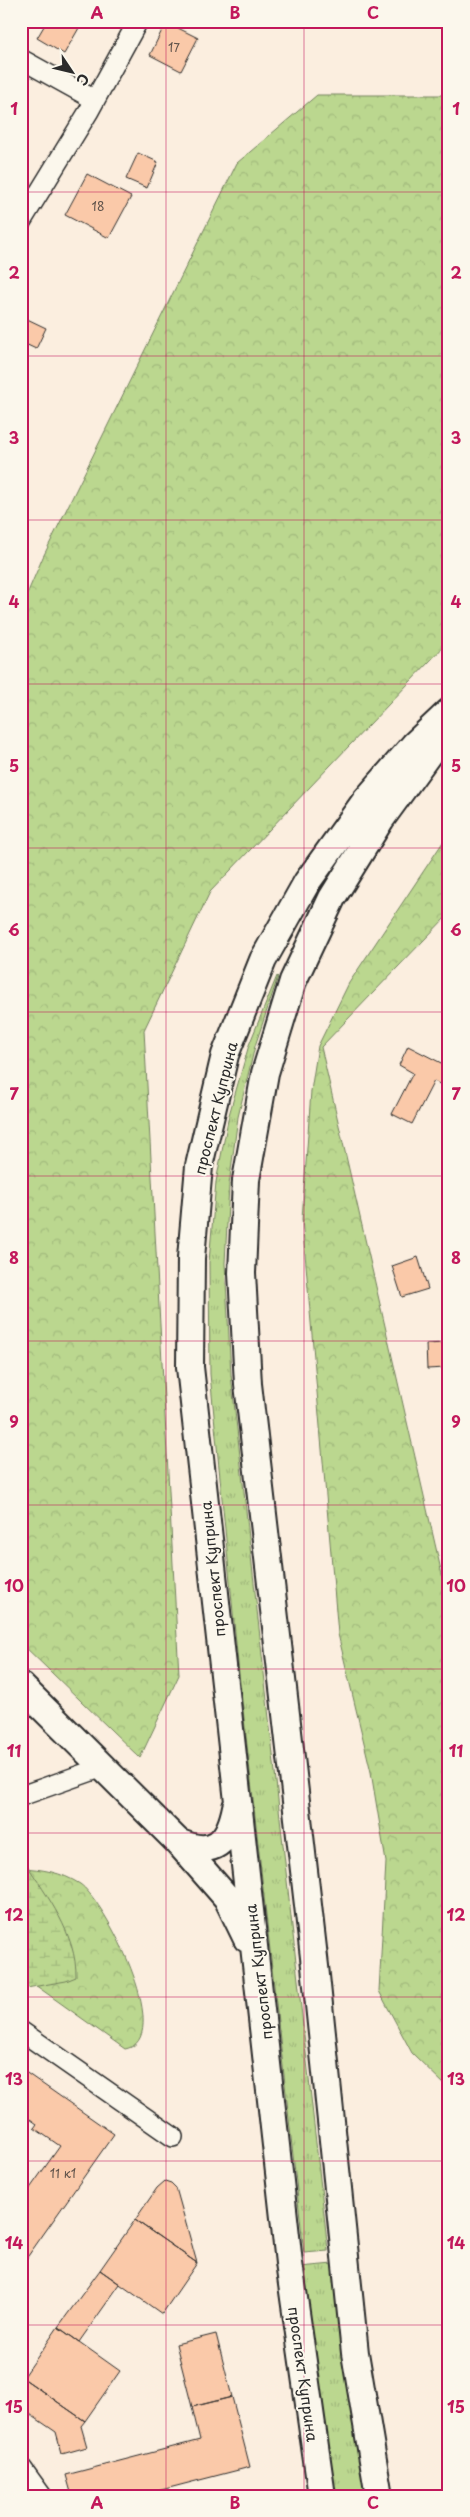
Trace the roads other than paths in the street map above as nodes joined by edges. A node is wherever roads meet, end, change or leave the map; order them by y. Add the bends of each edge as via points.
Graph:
1 (138, 21) edge
2 (21, 59) edge
3 (95, 100) junction
4 (21, 222) edge
5 (449, 712) edge
6 (449, 726) edge
7 (21, 1686) edge
8 (103, 1767) junction
9 (21, 1796) edge
10 (237, 1804) junction
11 (178, 1842) junction
12 (258, 1972) junction
13 (21, 2031) edge
14 (172, 2137) dead end
15 (21, 2467) edge
16 (42, 2496) edge
17 (322, 2496) edge
18 (379, 2496) edge

1 - 3 street
2 - 3 street
3 - 4 street
5 - 10 main road, проспект Куприна via 414,745 366,800 307,882 268,952 225,1055 199,1166 192,1258 190,1367
6 - 18 main road via 381,819 332,898 293,980 265,1073 246,1180 242,1273 248,1384 315,1966 355,2353
7 - 8 main road
8 - 9 street
8 - 11 main road
10 - 11 main road via 233,1824 225,1838 214,1847 202,1849
10 - 12 main road, проспект Куприна
11 - 12 main road via 227,1898 244,1930
12 - 17 main road, проспект Куприна via 290,2273
13 - 14 street
15 - 16 street

